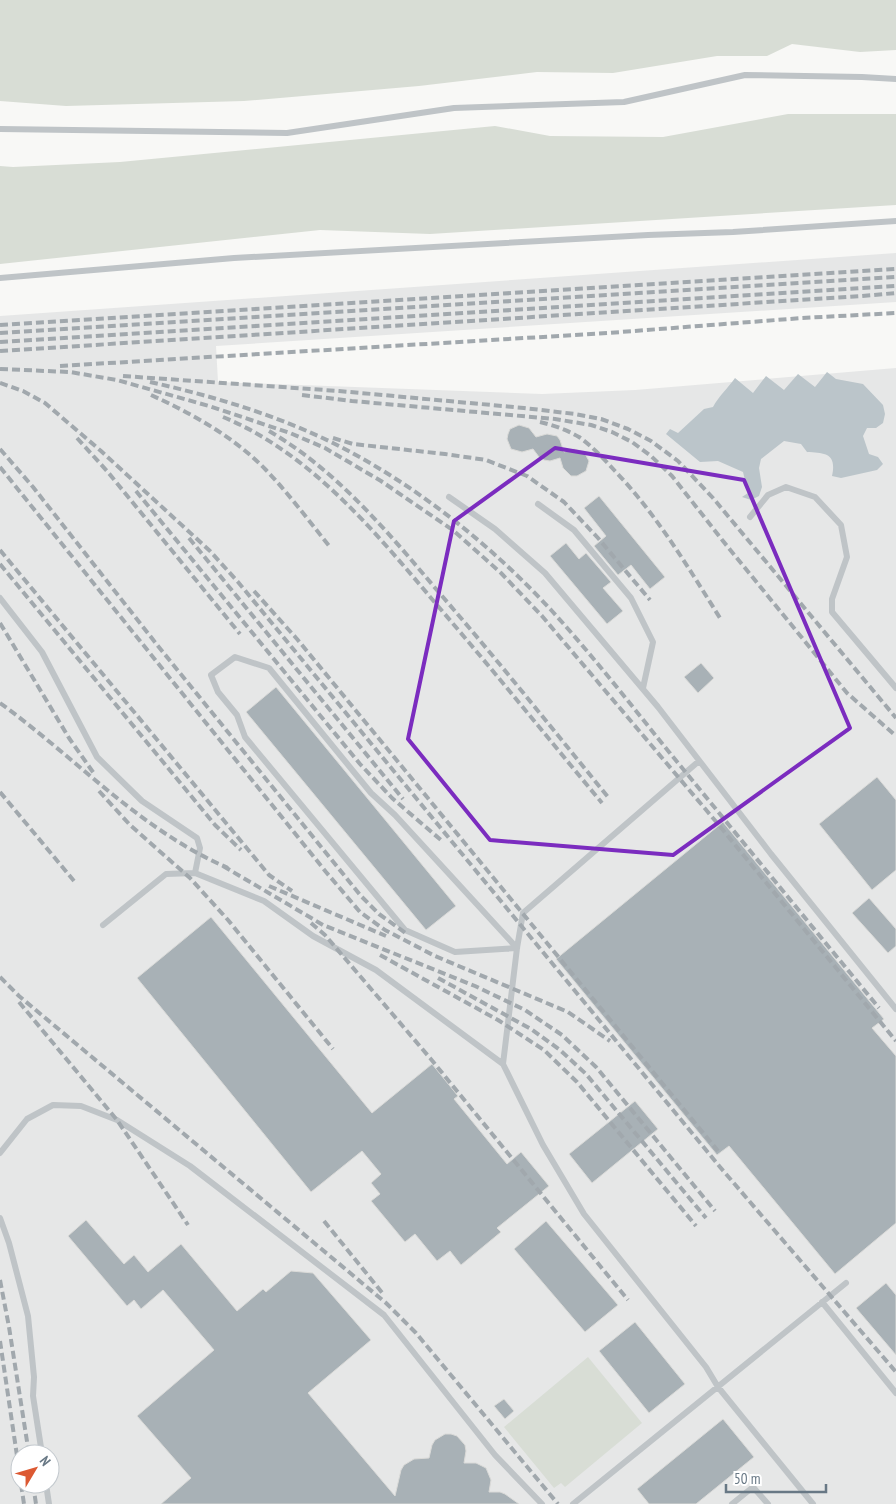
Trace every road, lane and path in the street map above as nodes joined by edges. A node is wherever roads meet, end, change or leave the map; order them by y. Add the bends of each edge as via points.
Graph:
1 (896, 79) edge
2 (0, 129) edge
3 (896, 221) edge
4 (0, 278) edge
5 (449, 497) dead end
6 (538, 504) dead end
7 (750, 517) dead end
8 (0, 598) edge
9 (642, 688) junction
10 (896, 688) edge
11 (699, 761) junction
12 (195, 873) junction
13 (103, 925) dead end
14 (517, 948) junction
15 (896, 1009) edge
16 (503, 1064) junction
17 (0, 1152) edge
18 (0, 1218) edge
19 (846, 1283) dead end
20 (822, 1302) junction
21 (718, 1386) junction
22 (896, 1393) edge
23 (40, 1444) edge
24 (542, 1504) edge
25 (573, 1504) edge
26 (732, 1504) edge
27 (768, 1504) edge
28 (813, 1504) edge

1 - 2 lane via 745,75 624,102 454,108 287,133
3 - 4 lane via 234,258
5 - 9 lane via 495,529 545,573
6 - 9 lane via 574,530 631,598 653,642
7 - 10 lane via 768,495 786,486 815,497 841,525 847,557 832,599 832,612
8 - 12 lane via 42,652 97,757 142,801 197,838 200,848
9 - 11 lane
11 - 14 lane via 523,914
11 - 15 lane
12 - 13 lane via 166,874
12 - 16 lane via 264,901 313,936 376,970
14 - 14 lane via 371,793 269,668 235,657 211,674 218,692 237,715 245,737 405,930 455,952
14 - 16 lane
16 - 21 lane via 543,1145 584,1214
17 - 24 lane via 27,1119 54,1106 81,1106 117,1120 190,1166 384,1315 495,1455
18 - 23 lane via 28,1316 33,1396
19 - 20 lane
20 - 21 lane
20 - 22 lane
21 - 25 lane
21 - 28 lane
26 - 27 lane via 753,1487

